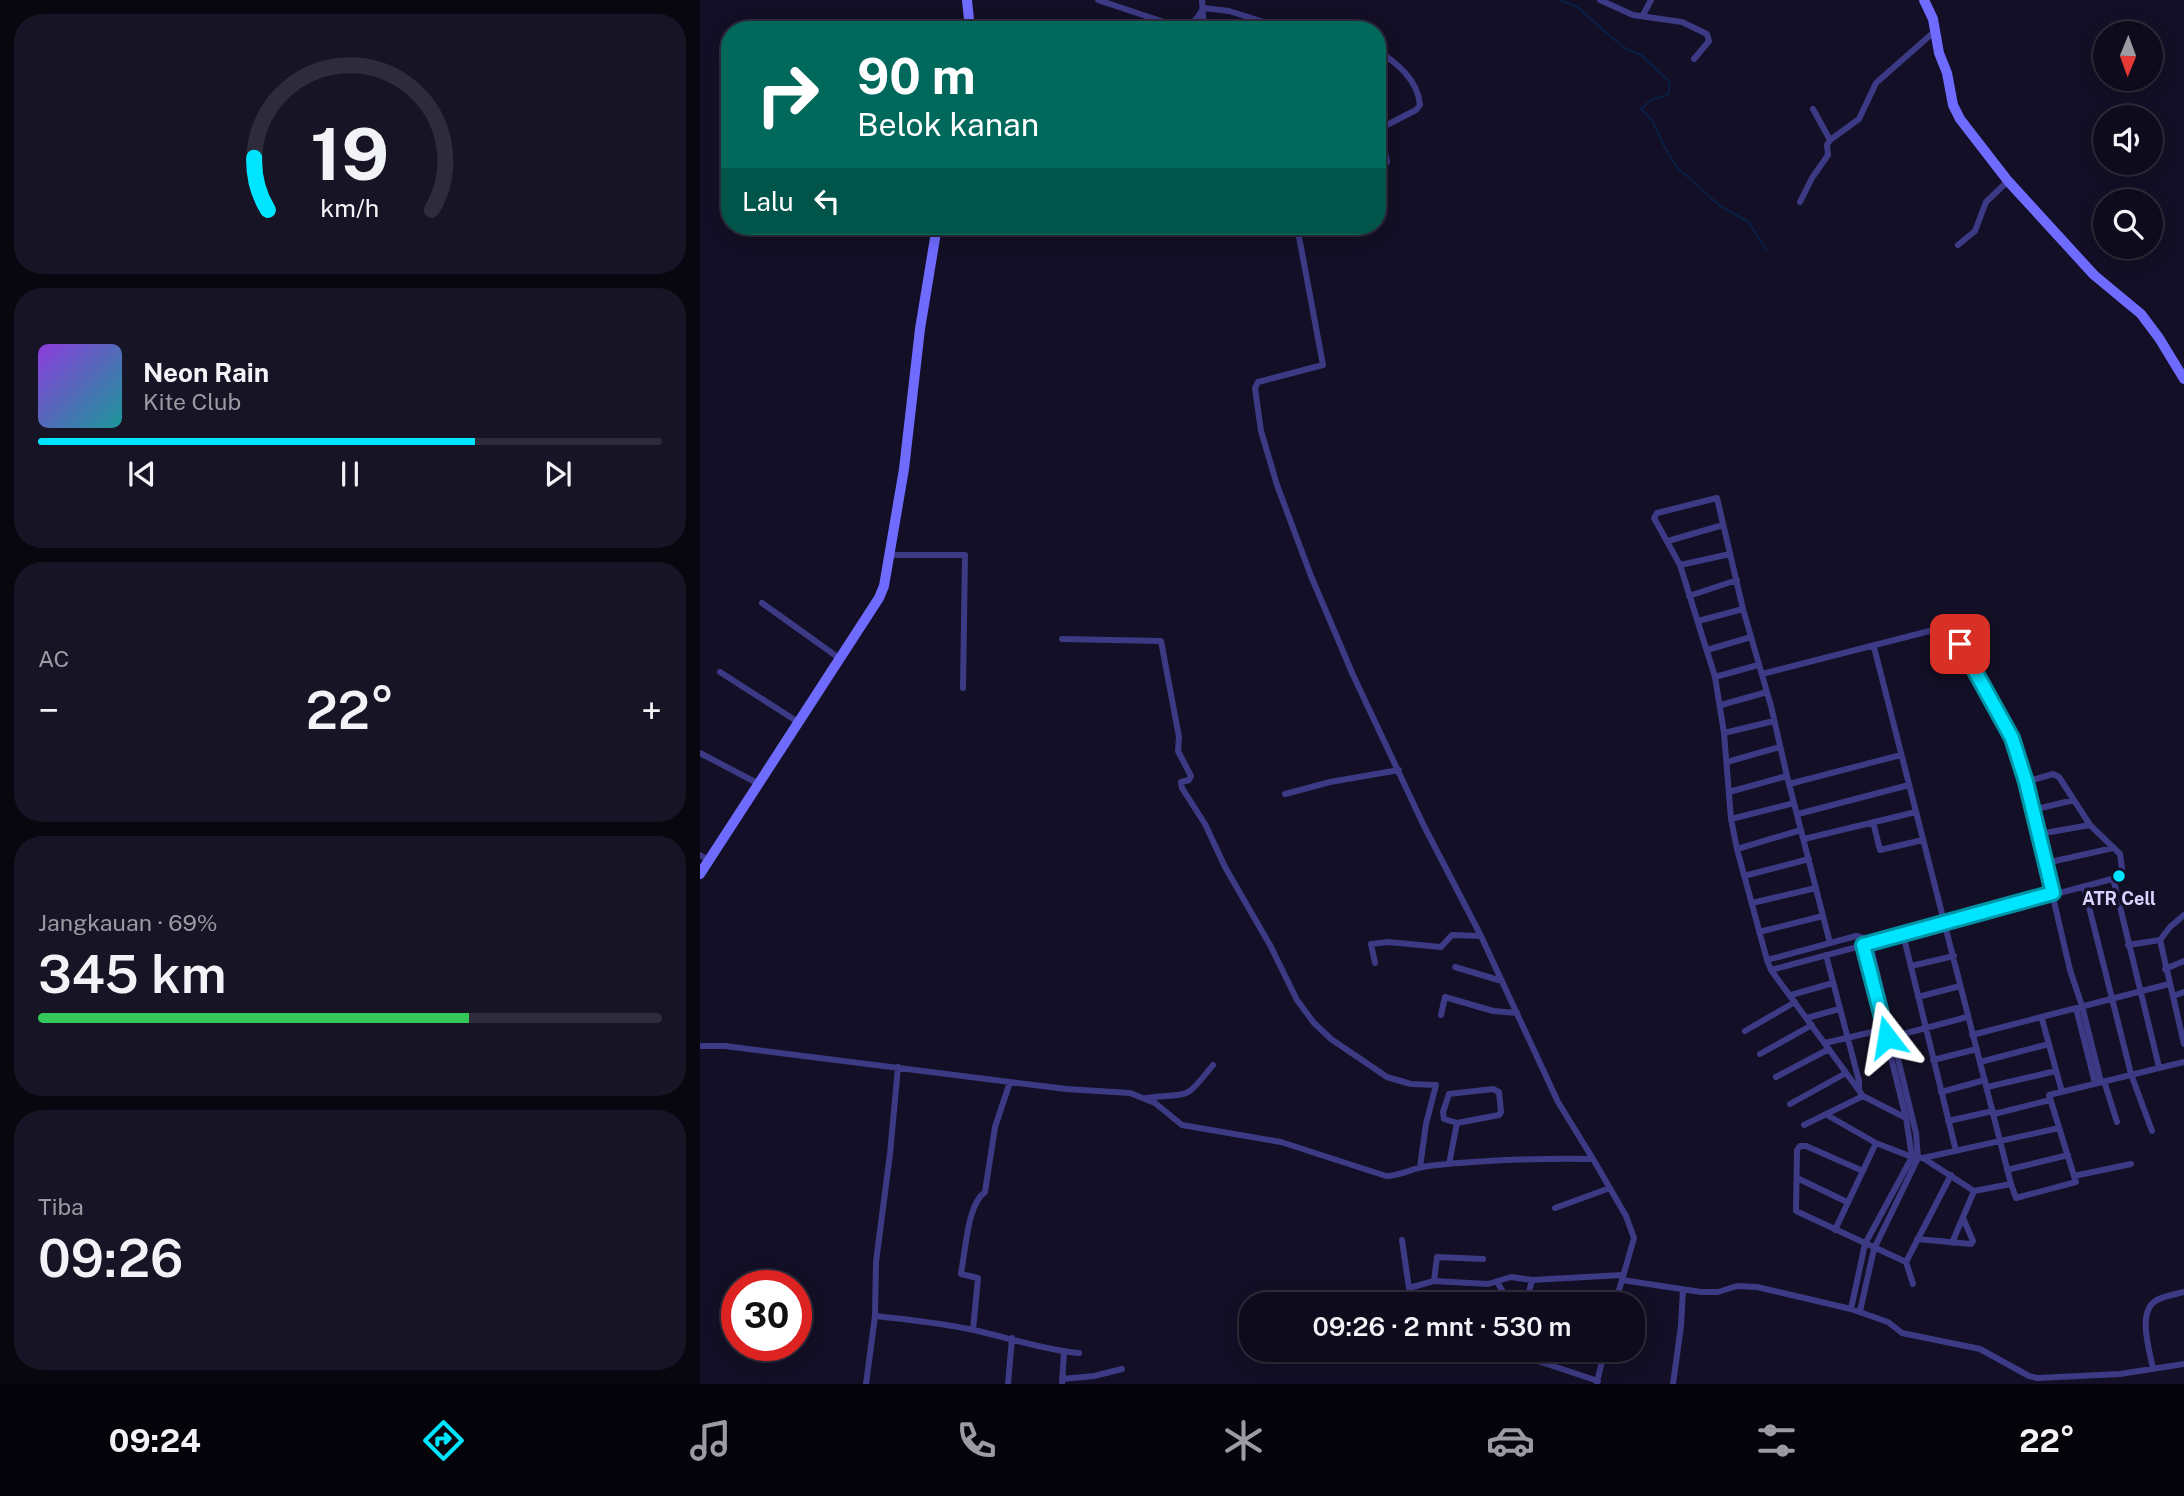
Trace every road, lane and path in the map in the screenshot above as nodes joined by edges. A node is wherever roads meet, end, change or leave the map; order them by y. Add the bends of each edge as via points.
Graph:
1 (967, 0) edge
2 (1098, 0) edge
3 (1600, 0) edge
4 (1651, 0) edge
5 (1924, 0) edge
6 (1203, 4) edge
7 (1643, 15) junction
8 (969, 21) edge
9 (1161, 21) edge
10 (1194, 21) edge
11 (1261, 21) edge
12 (1936, 31) junction
13 (1386, 57) edge
14 (1694, 59) dead end
15 (1813, 109) dead end
16 (1386, 126) edge
17 (1830, 140) junction
18 (2008, 181) junction
19 (1800, 202) dead end
20 (936, 235) edge
21 (1299, 235) edge
22 (1958, 245) dead end
23 (2184, 379) edge
24 (1723, 525) junction
25 (1668, 541) junction
26 (1730, 554) junction
27 (889, 555) junction
28 (1680, 565) junction
29 (1737, 580) junction
30 (1689, 596) junction
31 (762, 603) dead end
32 (1743, 610) junction
33 (1698, 621) junction
34 (1751, 637) junction
35 (1062, 639) dead end
36 (1874, 647) junction
37 (1707, 650) junction
38 (839, 658) junction
39 (1758, 665) junction
40 (720, 672) dead end
41 (1762, 674) junction
42 (1715, 677) junction
43 (963, 688) dead end
44 (1767, 692) junction
45 (1721, 705) junction
46 (1774, 721) junction
47 (798, 722) junction
48 (1724, 733) junction
49 (1780, 747) junction
50 (700, 753) edge
51 (1901, 755) junction
52 (1727, 762) junction
53 (1399, 770) junction
54 (1787, 776) junction
55 (2026, 782) junction
56 (759, 783) junction
57 (1789, 784) junction
58 (1909, 785) junction
59 (1729, 792) junction
60 (1285, 794) dead end
61 (2074, 800) junction
62 (1794, 803) junction
63 (2032, 810) junction
64 (1916, 812) junction
65 (1798, 814) junction
66 (1731, 819) junction
67 (1873, 822) junction
68 (2090, 825) junction
69 (1801, 830) junction
70 (2039, 834) junction
71 (1804, 839) junction
72 (1923, 840) junction
73 (2113, 848) junction
74 (1737, 849) junction
75 (705, 857) edge
76 (1809, 859) junction
77 (2046, 863) junction
78 (700, 874) edge
79 (1744, 876) junction
80 (2113, 878) junction
81 (2084, 887) junction
82 (1816, 888) junction
83 (2053, 893) junction
84 (1752, 904) junction
85 (2184, 915) edge
86 (1823, 916) junction
87 (1946, 921) junction
88 (1759, 932) junction
89 (1903, 934) junction
90 (1481, 936) junction
91 (2160, 940) junction
92 (1830, 943) junction
93 (1866, 944) junction
94 (2128, 946) junction
95 (1826, 955) junction
96 (1954, 956) junction
97 (1767, 960) junction
98 (2184, 961) edge
99 (1376, 963) dead end
100 (1911, 966) junction
101 (1455, 967) dead end
102 (2165, 969) junction
103 (1771, 970) junction
104 (1502, 981) junction
105 (1833, 983) junction
106 (2169, 984) junction
107 (1960, 986) junction
108 (2140, 992) junction
109 (2184, 992) edge
110 (1791, 995) junction
111 (2173, 996) junction
112 (1918, 997) junction
113 (2111, 999) junction
114 (1795, 1002) junction
115 (2079, 1007) junction
116 (1839, 1009) junction
117 (1517, 1013) junction
118 (1441, 1015) dead end
119 (1967, 1017) junction
120 (1807, 1018) junction
121 (2042, 1018) junction
122 (2181, 1022) edge
123 (1812, 1025) junction
124 (1925, 1028) junction
125 (1885, 1029) junction
126 (1745, 1031) dead end
127 (1972, 1035) junction
128 (1848, 1036) junction
129 (1892, 1037) junction
130 (2049, 1044) junction
131 (2184, 1044) edge
132 (700, 1046) edge
133 (1827, 1046) junction
134 (1976, 1049) junction
135 (1760, 1054) dead end
136 (1933, 1060) junction
137 (1980, 1062) junction
138 (2184, 1062) edge
139 (1213, 1065) dead end
140 (898, 1067) junction
141 (2159, 1067) junction
142 (2056, 1071) junction
143 (1846, 1073) junction
144 (2131, 1074) junction
145 (1776, 1077) dead end
146 (1010, 1082) junction
147 (2100, 1082) junction
148 (1986, 1084) junction
149 (1941, 1092) junction
150 (2062, 1092) junction
151 (1861, 1093) junction
152 (1146, 1098) junction
153 (2050, 1100) junction
154 (1790, 1104) dead end
155 (1994, 1113) junction
156 (1827, 1115) junction
157 (1906, 1118) junction
158 (1948, 1121) junction
159 (2117, 1122) dead end
160 (1457, 1123) junction
161 (1804, 1125) dead end
162 (2059, 1128) junction
163 (2152, 1131) dead end
164 (2001, 1142) junction
165 (1876, 1143) junction
166 (1956, 1151) junction
167 (2068, 1155) junction
168 (1917, 1158) junction
169 (1593, 1159) junction
170 (1449, 1164) junction
171 (2131, 1164) dead end
172 (1420, 1167) junction
173 (2007, 1170) junction
174 (1863, 1171) junction
175 (1951, 1175) junction
176 (2074, 1176) junction
177 (1797, 1178) junction
178 (2011, 1184) junction
179 (1610, 1188) junction
180 (1975, 1191) junction
181 (1847, 1202) junction
182 (1556, 1208) dead end
183 (1963, 1218) junction
184 (1835, 1230) junction
185 (1917, 1239) junction
186 (1402, 1240) dead end
187 (1952, 1243) junction
188 (1865, 1244) junction
189 (1874, 1249) junction
190 (1483, 1259) dead end
191 (1906, 1262) junction
192 (1622, 1278) junction
193 (1532, 1280) junction
194 (1434, 1281) junction
195 (1497, 1282) junction
196 (1913, 1284) dead end
197 (1683, 1289) junction
198 (1503, 1292) edge
199 (1529, 1292) edge
200 (1618, 1292) edge
201 (2184, 1292) edge
202 (1851, 1309) junction
203 (1860, 1311) junction
204 (875, 1316) junction
205 (973, 1330) junction
206 (1012, 1339) junction
207 (1064, 1352) junction
208 (1079, 1353) dead end
209 (1540, 1362) edge
210 (1602, 1362) edge
211 (2184, 1364) edge
212 (1122, 1369) dead end
213 (2153, 1369) junction
214 (1062, 1381) edge
215 (2038, 1381) edge
216 (1597, 1383) edge
217 (866, 1384) edge
218 (1008, 1384) edge
219 (1673, 1384) edge

1 - 8 main road
2 - 9 street
3 - 7 street
4 - 7 street
5 - 12 main road
6 - 10 street
6 - 11 street
7 - 14 street via 1682,22 1707,34 1709,41
12 - 17 street via 1876,83 1859,119
12 - 18 main road via 1956,112
13 - 16 street via 1407,73 1420,105
15 - 17 street
17 - 19 street via 1828,155
18 - 22 street via 1986,202 1975,231
18 - 23 main road via 2094,275 2141,314
20 - 27 main road
21 - 53 street via 1322,365 1258,382 1257,413 1277,485 1311,576
24 - 25 street
24 - 25 street via 1717,498 1657,513 1654,518
24 - 26 street
25 - 28 street
26 - 28 street
26 - 29 street
27 - 38 main road via 879,598
27 - 43 street via 965,555
28 - 30 street
29 - 30 street
29 - 32 street
30 - 33 street
31 - 38 street
32 - 33 street
32 - 34 street
33 - 37 street
34 - 37 street
34 - 39 street
35 - 172 street via 1161,641 1178,751 1191,776 1180,783 1297,1000 1331,1039 1378,1072 1411,1084 1436,1085
36 - 41 street
36 - 51 street
36 - 55 street via 1949,626 2012,738
37 - 42 street
38 - 47 main road
39 - 41 street
39 - 42 street
40 - 47 street
41 - 44 street
42 - 45 street
44 - 45 street
44 - 46 street
45 - 48 street
46 - 48 street
46 - 49 street
47 - 56 main road
48 - 52 street
49 - 52 street
49 - 54 street
50 - 56 street
51 - 57 street
51 - 58 street
52 - 59 street
53 - 60 street
53 - 90 street
54 - 57 street
54 - 59 street
55 - 61 street via 2057,774
55 - 63 street
56 - 75 main road
57 - 62 street
58 - 64 street
58 - 65 street
59 - 66 street
61 - 63 street
61 - 68 street
62 - 65 street
62 - 66 street
63 - 70 street
64 - 67 street
64 - 72 street
65 - 69 street
66 - 74 street
67 - 71 street
67 - 72 street via 1881,850
68 - 70 street
68 - 73 street
69 - 71 street
69 - 74 street
70 - 77 street
71 - 76 street
72 - 87 street
73 - 77 street
73 - 80 street via 2120,854 2123,874
74 - 79 street
75 - 78 main road
76 - 79 street
76 - 82 street
77 - 83 street
79 - 84 street
80 - 81 street
80 - 94 street
81 - 83 street
81 - 113 street
82 - 84 street
82 - 86 street
83 - 87 street
83 - 115 street
84 - 88 street
85 - 91 street
86 - 88 street
86 - 92 street
87 - 89 street
87 - 96 street
88 - 97 street
89 - 93 street
89 - 100 street
90 - 99 street via 1452,935 1441,947 1371,944
90 - 104 street
91 - 94 street
91 - 102 street
92 - 93 street via 1859,936
92 - 97 street
93 - 95 street
93 - 125 street
93 - 129 street
94 - 108 street
95 - 103 street
95 - 105 street
96 - 100 street
96 - 107 street
97 - 103 street
98 - 102 street
100 - 112 street
101 - 104 street
102 - 106 street
103 - 110 street
104 - 117 street
105 - 110 street
105 - 116 street
106 - 108 street
106 - 111 street
107 - 112 street
107 - 119 street
108 - 113 street
108 - 141 street
109 - 111 street
110 - 114 street
111 - 122 street
112 - 124 street
113 - 115 street
113 - 144 street
114 - 120 street
114 - 126 street
115 - 121 street
115 - 147 street
116 - 120 street
116 - 128 street
117 - 118 street via 1445,997
117 - 169 street via 1558,1102
119 - 124 street
119 - 127 street
120 - 123 street
121 - 127 street
121 - 130 street
122 - 131 street
123 - 133 street
123 - 135 street
124 - 129 street
124 - 136 street
125 - 128 street
125 - 157 street
127 - 134 street
128 - 133 street
128 - 151 street
129 - 168 street via 1916,1133
130 - 137 street
130 - 142 street
132 - 140 street
133 - 143 street
133 - 145 street
134 - 136 street
134 - 137 street
136 - 149 street
137 - 148 street
138 - 141 street
139 - 152 street via 1190,1093
140 - 146 street
140 - 204 street via 876,1262
141 - 144 street
142 - 148 street
142 - 150 street
143 - 151 street
143 - 154 street
144 - 147 street
144 - 163 street
146 - 152 street
146 - 205 street via 995,1127 985,1192 973,1207 962,1267 961,1274 978,1278
147 - 150 street
147 - 159 street
148 - 149 street
148 - 155 street
149 - 158 street
150 - 153 street via 2049,1096
151 - 156 street
151 - 157 street
152 - 172 street via 1182,1125 1281,1142 1379,1175 1393,1176
153 - 155 street
153 - 162 street
155 - 158 street
155 - 164 street
156 - 161 street
156 - 165 street
157 - 168 street
158 - 166 street
160 - 160 street via 1499,1115 1499,1092 1449,1094 1444,1119
160 - 170 street
162 - 164 street
162 - 167 street
164 - 166 street
164 - 173 street
165 - 168 street
165 - 174 street
166 - 168 street
167 - 173 street
167 - 176 street
168 - 175 street
168 - 188 street
168 - 189 street
169 - 170 street
169 - 179 street
170 - 172 street
171 - 176 street
173 - 178 street
174 - 177 street via 1800,1146
174 - 181 street
175 - 180 street
175 - 185 street
176 - 178 street via 2076,1182 2017,1198
177 - 181 street
177 - 184 street via 1796,1211
178 - 180 street
179 - 182 street
179 - 192 street via 1634,1238
180 - 183 street
181 - 184 street
183 - 187 street
183 - 187 street via 1973,1243
184 - 188 street
185 - 187 street
185 - 191 street
186 - 194 street via 1409,1288
188 - 189 street
188 - 202 street
189 - 191 street
189 - 203 street
190 - 194 street via 1437,1257
191 - 196 street
192 - 193 street
192 - 197 street
192 - 200 street
193 - 195 street via 1511,1277
193 - 199 street
194 - 195 street
195 - 198 street
197 - 202 street via 1718,1292 1737,1286 1757,1287
197 - 219 street
201 - 213 street via 2155,1301 2147,1311
202 - 203 street
203 - 215 street via 1902,1333 1980,1349
204 - 205 street
204 - 217 street
205 - 206 street
206 - 207 street
206 - 218 street
207 - 208 street
207 - 214 street
209 - 216 street
210 - 216 street
211 - 213 street
212 - 214 street
213 - 215 street

